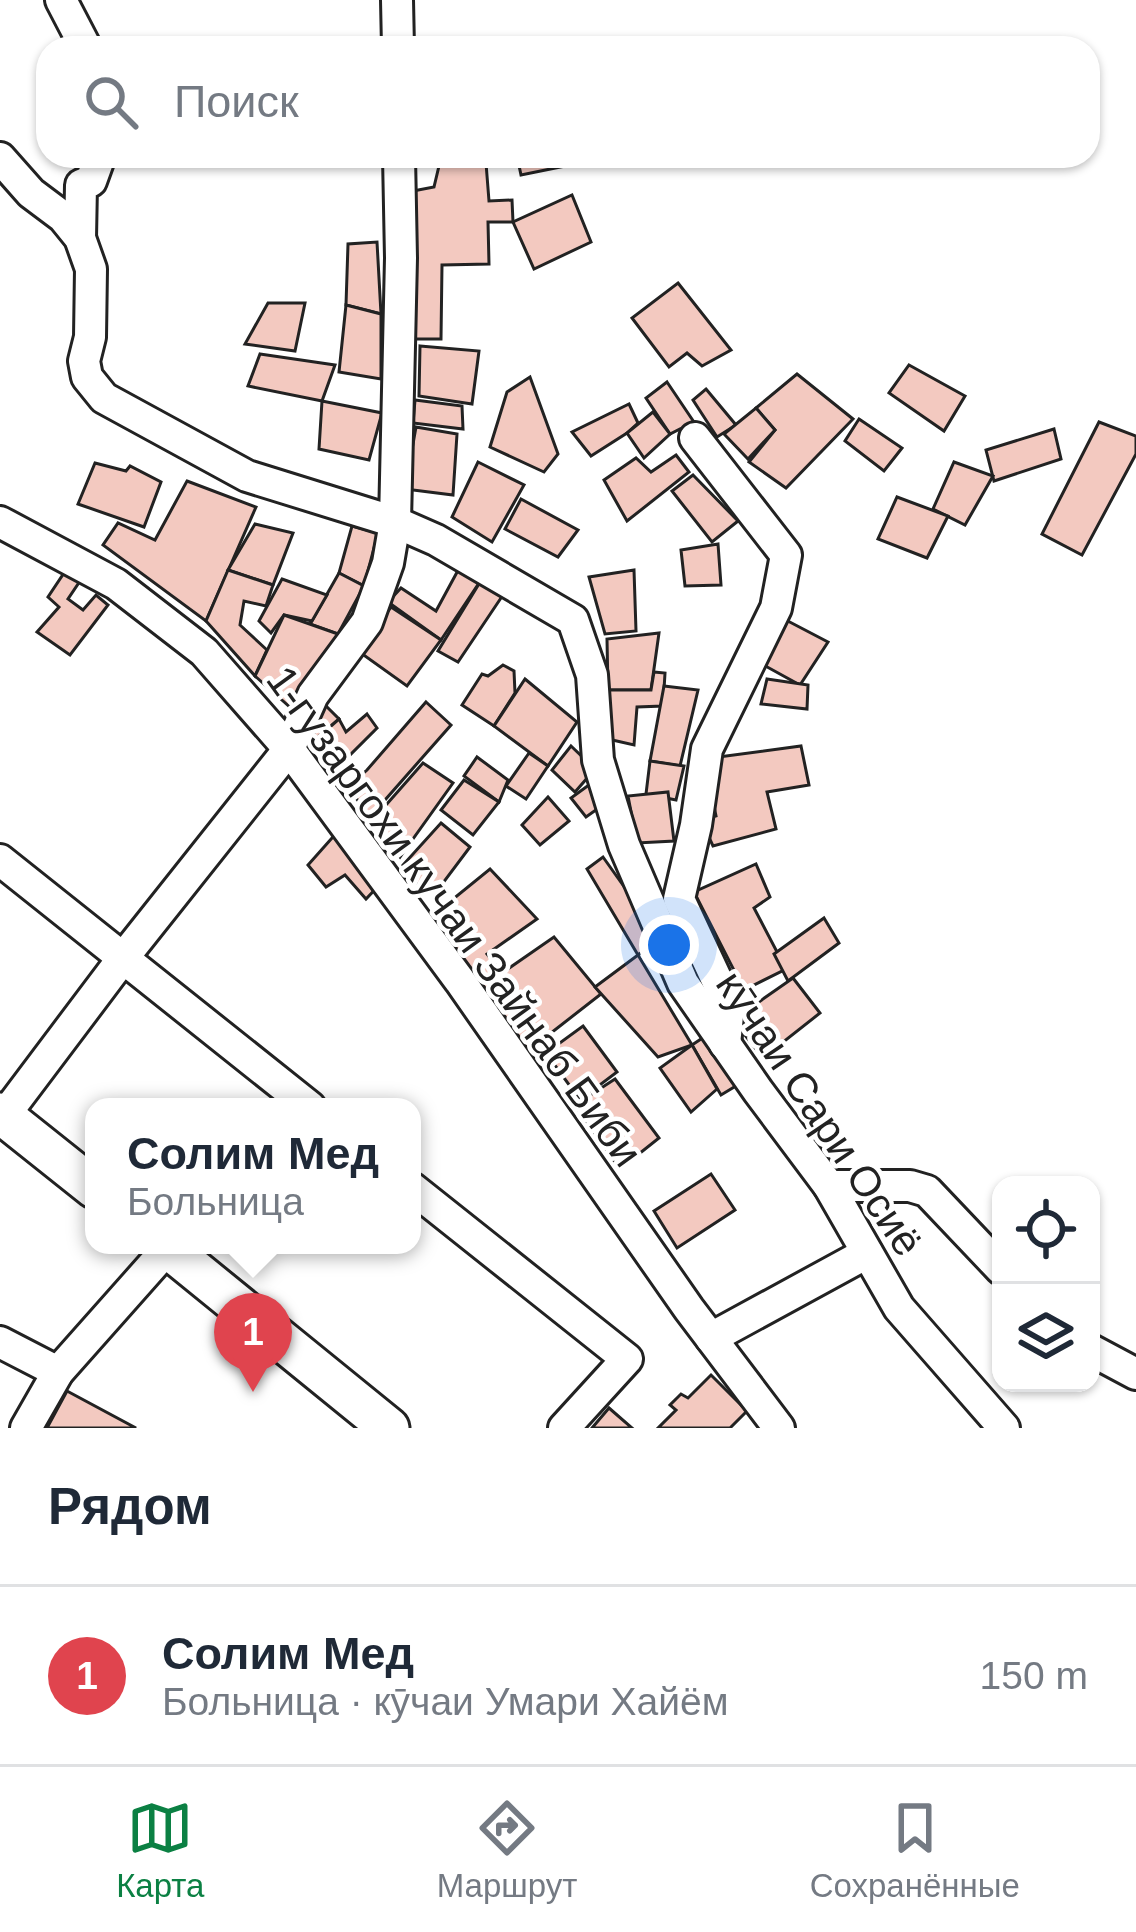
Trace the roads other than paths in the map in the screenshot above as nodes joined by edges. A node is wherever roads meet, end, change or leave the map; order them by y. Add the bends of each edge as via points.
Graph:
1 (61, 0) edge
2 (396, 0) edge
3 (80, 36) edge
4 (398, 36) edge
5 (0, 158) edge
6 (96, 168) edge
7 (399, 168) edge
8 (80, 238) junction
9 (695, 438) dead end
10 (0, 522) edge
11 (395, 522) junction
12 (289, 749) junction
13 (0, 860) edge
14 (123, 958) junction
15 (725, 1044) junction
16 (299, 1098) edge
17 (2, 1114) edge
18 (85, 1181) edge
19 (830, 1186) junction
20 (421, 1195) edge
21 (867, 1253) junction
22 (160, 1254) edge
23 (175, 1254) edge
24 (992, 1259) edge
25 (711, 1338) junction
26 (0, 1342) edge
27 (1100, 1355) edge
28 (58, 1372) junction
29 (1136, 1374) edge
30 (26, 1428) edge
31 (389, 1428) edge
32 (564, 1428) edge
33 (779, 1428) edge
34 (1004, 1428) edge

1 - 3 street
2 - 4 street
5 - 8 street
6 - 8 street, кӯчаи Сари Осиё via 81,185
7 - 11 street
8 - 11 street, кӯчаи Сари Осиё via 92,269 84,361 104,398 248,476
9 - 15 street via 785,555 776,608 707,749 679,899 729,1006
10 - 12 street, 1-гузаргохи кучаи Зайнаб Биби via 116,584 204,652
11 - 12 street via 367,622 313,695
11 - 15 street, кӯчаи Сари Осиё via 573,620 592,675 598,760 624,845 683,983
12 - 14 street
12 - 25 street, 1-гузаргохи кучаи Зайнаб Биби
13 - 14 street
14 - 16 street
14 - 17 street
15 - 19 street, кӯчаи Сари Осиё
17 - 18 main road
19 - 21 street, кӯчаи Сари Осиё
19 - 24 street via 928,1191
20 - 32 street via 627,1359
21 - 25 street
21 - 34 street, кӯчаи Сари Осиё via 898,1308
22 - 28 street
23 - 31 main road
25 - 33 street, 1-гузаргохи кучаи Зайнаб Биби
26 - 28 street
27 - 29 street
28 - 30 street

